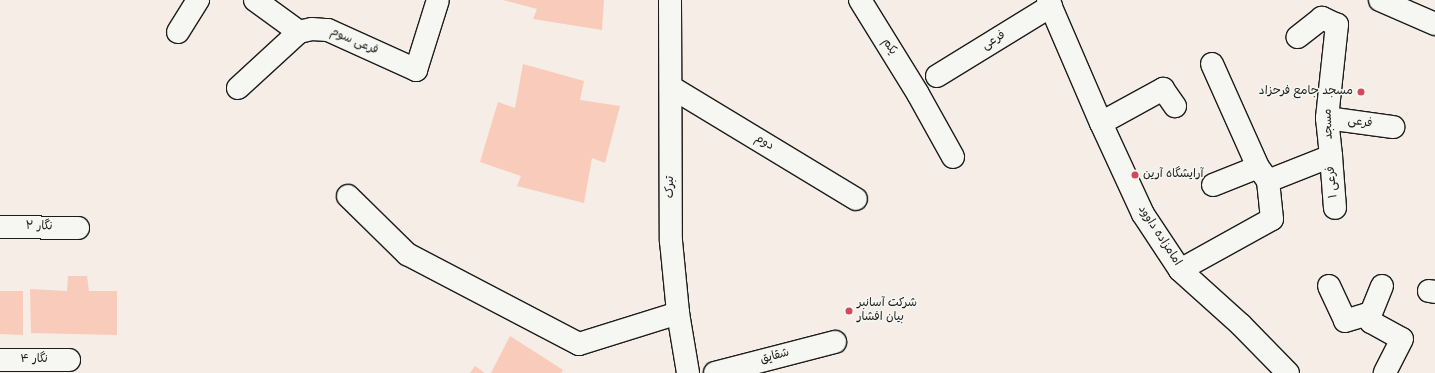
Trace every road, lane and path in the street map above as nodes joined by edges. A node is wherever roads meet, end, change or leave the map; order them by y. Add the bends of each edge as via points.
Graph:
1 (198, 0) edge
2 (255, 0) edge
3 (438, 0) edge
4 (670, 0) edge
5 (860, 0) edge
6 (1380, 0) edge
7 (1050, 3) edge
8 (1435, 24) edge
9 (178, 32) dead end
10 (299, 32) junction
11 (1298, 37) dead end
12 (1212, 64) dead end
13 (937, 76) dead end
14 (671, 87) junction
15 (238, 88) dead end
16 (1175, 106) dead end
17 (1327, 118) junction
18 (1101, 123) junction
19 (1393, 127) dead end
20 (1331, 156) junction
21 (952, 157) dead end
22 (1263, 174) junction
23 (1213, 185) dead end
24 (348, 196) dead end
25 (856, 199) dead end
26 (1335, 208) dead end
27 (0, 227) edge
28 (78, 228) dead end
29 (1180, 270) junction
30 (1328, 286) dead end
31 (1382, 286) dead end
32 (678, 313) junction
33 (1371, 313) junction
34 (835, 342) dead end
35 (0, 360) edge
36 (69, 360) dead end
37 (688, 373) edge
38 (715, 373) edge
39 (1288, 373) edge
40 (1385, 373) edge

1 - 9 street
2 - 10 street
3 - 10 street, فرعی سوم via 416,70 328,30 312,29
4 - 14 street, تبرک
5 - 21 street, یکم via 918,94
6 - 8 street
7 - 13 street, فرعی
7 - 18 street, امامزاده داوود
10 - 15 street
11 - 17 street, مسجد via 1322,18 1336,25
12 - 22 street
14 - 25 street, دوم
14 - 32 street, تبرک via 671,241
16 - 18 street via 1162,89
17 - 19 street, فرعی
17 - 20 street, مسجد
18 - 29 street, امامزاده داوود via 1142,214
20 - 22 street, مسجد
20 - 26 street, فرعی ۱
22 - 23 street, مسجد
22 - 29 street via 1272,219
24 - 32 street via 407,254 579,344
27 - 28 street, نگار ۲
29 - 39 street, امامزاده داوود via 1241,325
30 - 33 street via 1345,321
31 - 33 street
32 - 37 street, تبرک
33 - 40 street via 1371,322 1402,339
34 - 38 street, شقایق
35 - 36 street, نگار ۴

